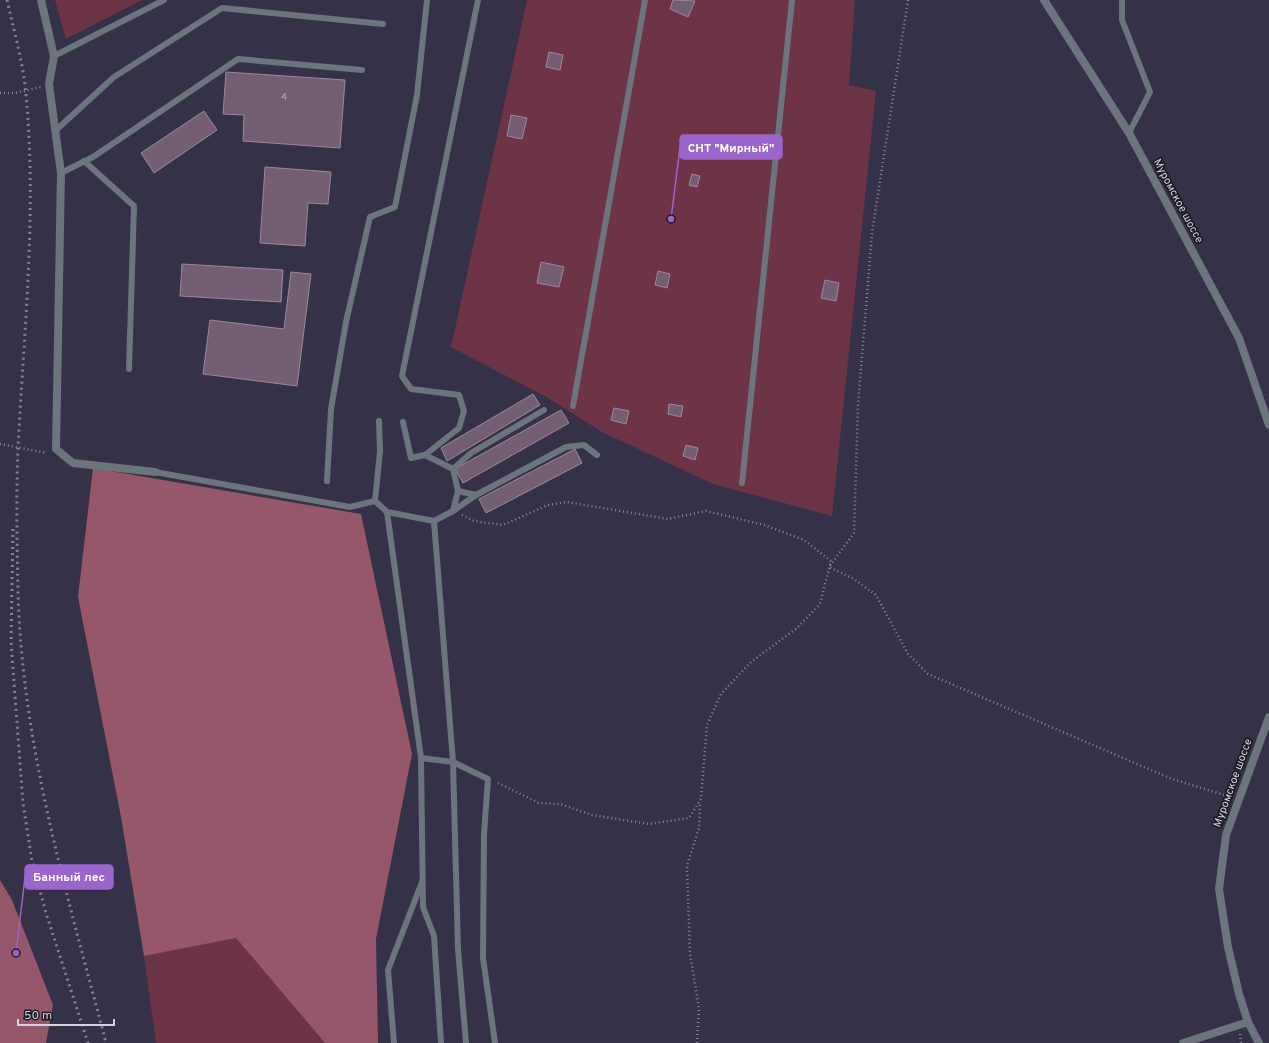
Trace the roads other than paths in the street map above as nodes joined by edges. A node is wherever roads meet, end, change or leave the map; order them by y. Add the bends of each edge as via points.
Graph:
1 (41, 0) edge
2 (164, 0) edge
3 (427, 0) edge
4 (478, 0) edge
5 (645, 0) edge
6 (792, 0) edge
7 (1044, 0) edge
8 (1122, 0) edge
9 (383, 24) dead end
10 (54, 56) junction
11 (362, 70) dead end
12 (55, 131) junction
13 (1130, 133) junction
14 (84, 161) junction
15 (61, 173) junction
16 (129, 369) dead end
17 (573, 406) dead end
18 (544, 410) dead end
19 (379, 421) dead end
20 (403, 422) dead end
21 (1269, 425) edge
22 (425, 455) junction
23 (597, 455) dead end
24 (453, 468) junction
25 (155, 472) joint
26 (327, 481) dead end
27 (742, 484) dead end
28 (458, 491) junction
29 (476, 495) junction
30 (375, 501) junction
31 (453, 511) junction
32 (387, 512) junction
33 (434, 521) junction
34 (1269, 717) edge
35 (421, 758) junction
36 (453, 762) junction
37 (423, 879) junction
38 (1248, 1022) junction
39 (394, 1043) edge
40 (441, 1043) edge
41 (466, 1043) edge
42 (495, 1043) edge
43 (1183, 1043) edge
44 (1259, 1043) edge

1 - 10 street
2 - 10 lane
3 - 26 lane via 418,95 395,207 370,217 346,322 331,409
4 - 22 lane via 402,376 411,390 459,395 464,411 459,428
5 - 17 lane
6 - 27 lane
7 - 13 street, Муромское шоссе
8 - 13 lane via 1122,20 1150,92
9 - 12 lane via 222,8 114,77
10 - 12 street via 49,84
11 - 14 lane via 238,59
12 - 15 street
13 - 21 street, Муромское шоссе via 1239,338
14 - 15 lane
14 - 16 lane via 134,206
15 - 25 street via 56,449 74,463
18 - 24 lane via 471,453
19 - 30 lane via 380,451
20 - 22 lane via 411,458
22 - 24 lane
23 - 29 lane via 584,446 566,447
24 - 28 lane
25 - 30 lane via 350,507
28 - 29 lane
28 - 31 lane
29 - 31 lane
30 - 32 lane
31 - 33 lane
32 - 33 lane
32 - 35 lane
33 - 36 lane
34 - 38 street, Муромское шоссе via 1226,835 1219,889 1228,948
35 - 36 lane
35 - 37 lane
36 - 41 lane via 458,948
36 - 42 lane via 488,779 484,834 483,958
37 - 39 lane via 388,970
37 - 40 lane via 423,907 434,936
38 - 43 street
38 - 44 street, Муромское шоссе

